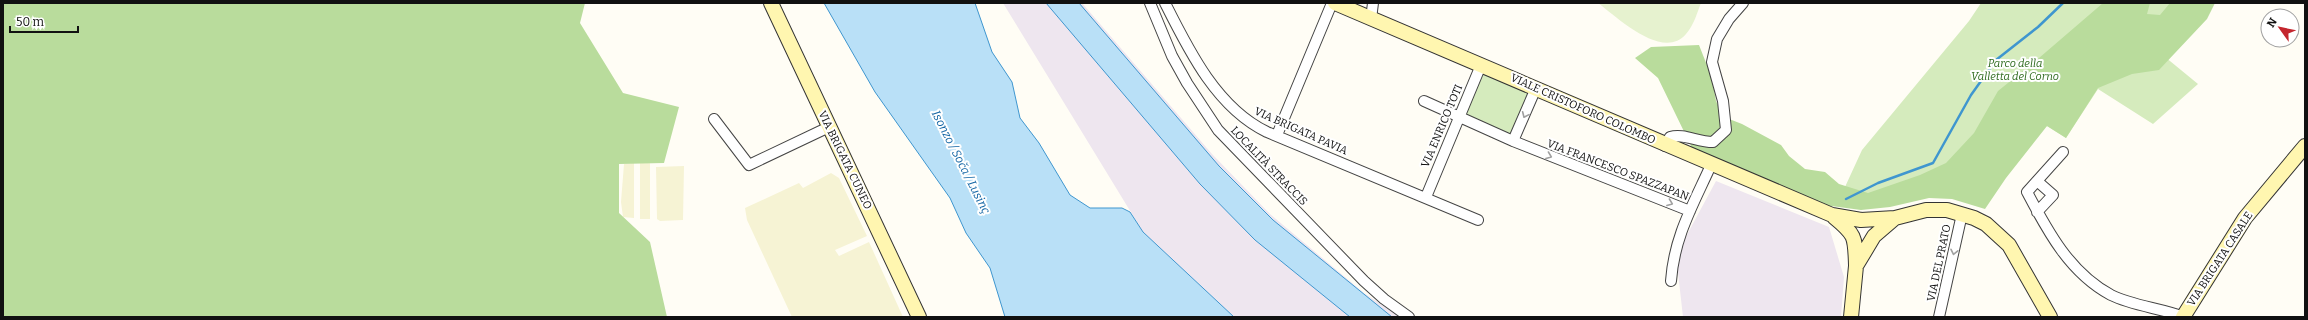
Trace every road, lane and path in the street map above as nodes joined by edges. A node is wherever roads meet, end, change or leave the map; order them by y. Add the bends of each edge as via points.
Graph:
1 (771, 3) edge
2 (1150, 3) edge
3 (1165, 3) edge
4 (1334, 3) edge
5 (1373, 3) edge
6 (1743, 3) edge
7 (1371, 20) junction
8 (1481, 65) junction
9 (1536, 88) junction
10 (1424, 101) dead end
11 (1459, 117) junction
12 (714, 119) dead end
13 (829, 127) junction
14 (1277, 136) junction
15 (1513, 141) junction
16 (1665, 146) junction
17 (2305, 146) edge
18 (2062, 152) dead end
19 (1711, 165) junction
20 (2037, 181) junction
21 (1426, 197) junction
22 (1690, 211) junction
23 (2038, 212) junction
24 (1962, 214) junction
25 (1832, 215) junction
26 (1895, 218) junction
27 (1478, 220) dead end
28 (1856, 266) junction
29 (1671, 281) dead end
30 (919, 317) edge
31 (1409, 317) edge
32 (1851, 317) edge
33 (1939, 317) edge
34 (2050, 317) edge
35 (2184, 317) edge

1 - 13 street, VIA BRIGATA CUNEO
2 - 31 street, LOCALITÀ STRACCIS via 1158,26 1183,76 1218,130 1364,281
3 - 14 street, VIA BRIGATA PAVIA via 1201,66 1230,107 1255,126
4 - 7 street, VIALE CRISTOFORO COLOMBO
4 - 14 street
5 - 7 street
6 - 16 street via 1717,39 1712,62 1724,101 1726,130 1713,142 1700,142 1678,134 1670,137
7 - 8 street, VIALE CRISTOFORO COLOMBO
8 - 9 street, VIALE CRISTOFORO COLOMBO
8 - 11 street, VIA ENRICO TOTI
9 -> 15 street
9 - 16 street, VIALE CRISTOFORO COLOMBO
10 - 11 street, VIA FRANCESCO SPAZZAPAN
11 - 15 street, VIA FRANCESCO SPAZZAPAN
11 - 21 street, VIA ENRICO TOTI
12 - 13 street via 749,166
13 - 30 street, VIA BRIGATA CUNEO
14 - 21 street, VIA BRIGATA PAVIA
15 -> 22 street, VIA FRANCESCO SPAZZAPAN
16 - 19 street, VIALE CRISTOFORO COLOMBO
17 - 35 street, VIA BRIGATA CASALE via 2245,218
18 - 20 street
19 - 22 street, VIA FRANCESCO SPAZZAPAN
19 - 25 street, VIALE CRISTOFORO COLOMBO
20 - 23 street via 2027,192
20 - 23 street via 2053,195
21 - 27 street, VIA BRIGATA PAVIA
22 - 29 street via 1677,239
23 - 35 street via 2053,240 2086,278 2112,295
24 - 26 street via 1947,210 1926,210
24 -> 33 street, VIA DEL PRATO
24 - 34 street via 1986,224 2009,245
25 - 26 street, VIALE CRISTOFORO COLOMBO via 1861,220
25 - 28 street, VIALE CRISTOFORO COLOMBO via 1851,231 1856,246
26 - 28 street via 1874,236
28 - 32 street

